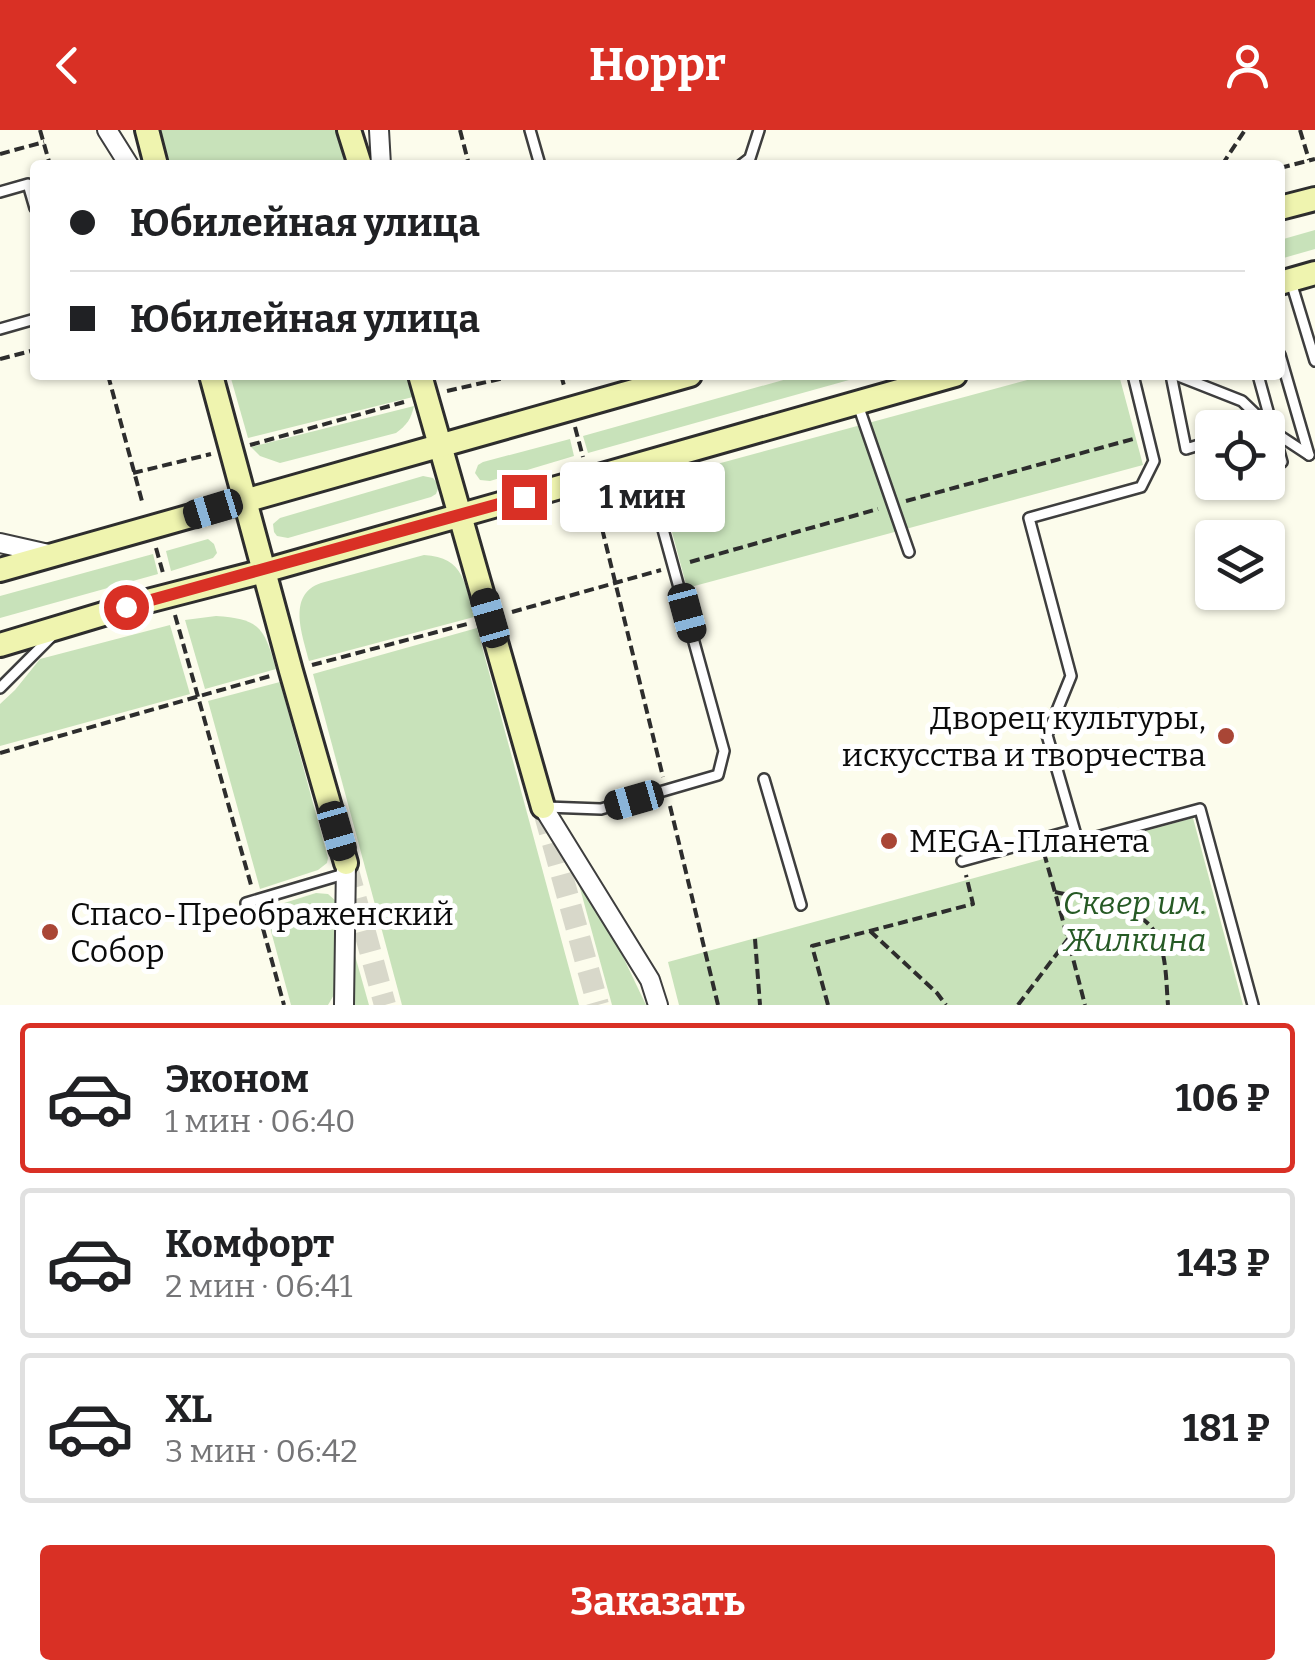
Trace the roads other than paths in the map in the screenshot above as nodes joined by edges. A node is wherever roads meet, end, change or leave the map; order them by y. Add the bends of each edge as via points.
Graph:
1 (107, 130) edge
2 (147, 130) edge
3 (349, 130) edge
4 (380, 130) edge
5 (530, 130) edge
6 (759, 130) edge
7 (126, 160) edge
8 (155, 160) edge
9 (358, 160) edge
10 (380, 160) edge
11 (539, 160) edge
12 (747, 160) edge
13 (30, 191) edge
14 (0, 192) edge
15 (1315, 198) edge
16 (1285, 207) edge
17 (1315, 273) edge
18 (1285, 281) edge
19 (30, 320) edge
20 (0, 329) edge
21 (1315, 361) edge
22 (1285, 373) edge
23 (212, 380) edge
24 (672, 380) edge
25 (938, 380) edge
26 (1133, 380) edge
27 (1175, 380) edge
28 (1187, 380) edge
29 (1259, 380) edge
30 (422, 386) edge
31 (858, 403) junction
32 (1251, 410) edge
33 (1268, 410) edge
34 (1285, 439) edge
35 (440, 446) junction
36 (1195, 446) edge
37 (645, 462) junction
38 (244, 500) junction
39 (460, 515) junction
40 (0, 543) edge
41 (909, 552) dead end
42 (53, 556) junction
43 (0, 570) edge
44 (264, 571) junction
45 (60, 628) junction
46 (0, 644) edge
47 (0, 688) edge
48 (764, 778) dead end
49 (544, 807) junction
50 (1074, 830) junction
51 (962, 861) road end
52 (346, 868) junction
53 (251, 902) road end
54 (801, 904) dead end
55 (344, 1005) edge
56 (658, 1005) edge
57 (1253, 1005) edge

1 - 7 street
2 - 8 main road
3 - 9 main road
4 - 10 street
5 - 11 lane
6 - 12 lane
13 - 14 lane via 28,184
15 - 16 main road
17 - 18 main road
18 - 21 lane
19 - 20 lane
22 - 34 lane via 1308,455
23 - 38 main road
24 - 35 main road
25 - 31 main road
26 - 50 lane via 1154,461 1141,487 1029,518 1071,676 1047,735
27 - 36 lane via 1186,449
28 - 32 lane
29 - 33 lane
30 - 35 main road
31 - 37 main road
31 - 41 lane
35 - 38 main road
35 - 39 main road
37 - 39 main road
37 - 49 lane via 724,751 718,775 602,809
38 - 42 main road
38 - 44 main road
39 - 44 main road
39 - 49 main road
40 - 42 street
42 - 43 main road
44 - 45 main road
44 - 52 main road
45 - 46 main road
45 - 47 lane
48 - 54 lane
49 - 56 street via 650,980
50 - 51 lane
50 - 57 lane via 1078,842 1200,809
52 - 53 lane
52 - 55 street

